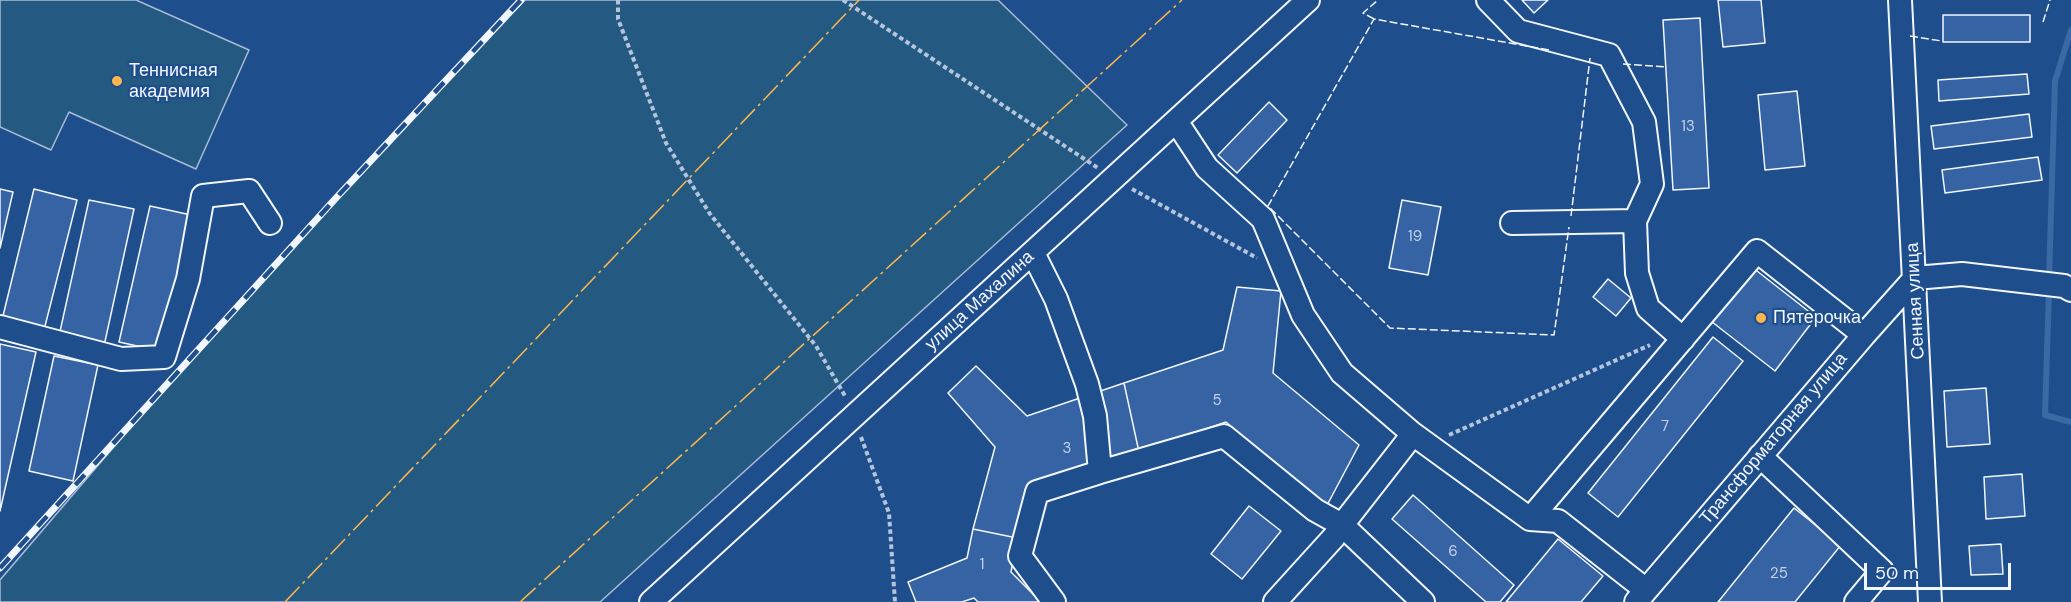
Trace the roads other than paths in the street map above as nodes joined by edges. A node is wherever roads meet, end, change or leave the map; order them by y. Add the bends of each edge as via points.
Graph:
1 (1308, 0) edge
2 (1488, 0) edge
3 (1900, 0) edge
4 (1176, 121) junction
5 (1635, 221) junction
6 (270, 223) dead end
7 (1512, 223) dead end
8 (1033, 253) junction
9 (1915, 278) junction
10 (2071, 290) edge
11 (0, 327) edge
12 (1864, 335) junction
13 (1679, 336) junction
14 (1420, 439) junction
15 (1760, 456) junction
16 (1100, 472) junction
17 (1530, 519) junction
18 (1342, 525) junction
19 (1641, 596) edge
20 (651, 602) edge
21 (1054, 602) edge
22 (1275, 602) edge
23 (1423, 602) edge
24 (1856, 602) edge
25 (1930, 602) edge

1 - 4 street, улица Махалина
2 - 5 street via 1518,31 1609,55 1644,123 1652,184
3 - 9 street, Сенная улица
4 - 8 street, улица Махалина
4 - 14 street via 1207,168 1263,219 1303,315 1342,373
5 - 7 street
5 - 13 street via 1636,273 1648,308
6 - 11 street via 249,191 203,196 188,279 164,357 121,359
8 - 16 street via 1056,299 1087,384 1095,416
8 - 20 street, улица Махалина
9 - 10 street via 1962,274
9 - 12 street, Трансформаторная улица
9 - 25 street, Сенная улица
12 - 13 street via 1756,251
12 - 15 street, Трансформаторная улица
13 - 17 street
14 - 17 street
14 - 18 street
15 - 19 street, Трансформаторная улица
15 - 24 street via 1882,571
16 - 18 street via 1224,436 1315,510
16 - 21 street via 1037,492 1020,556
17 - 19 street via 1558,521
18 - 22 street
18 - 23 street

